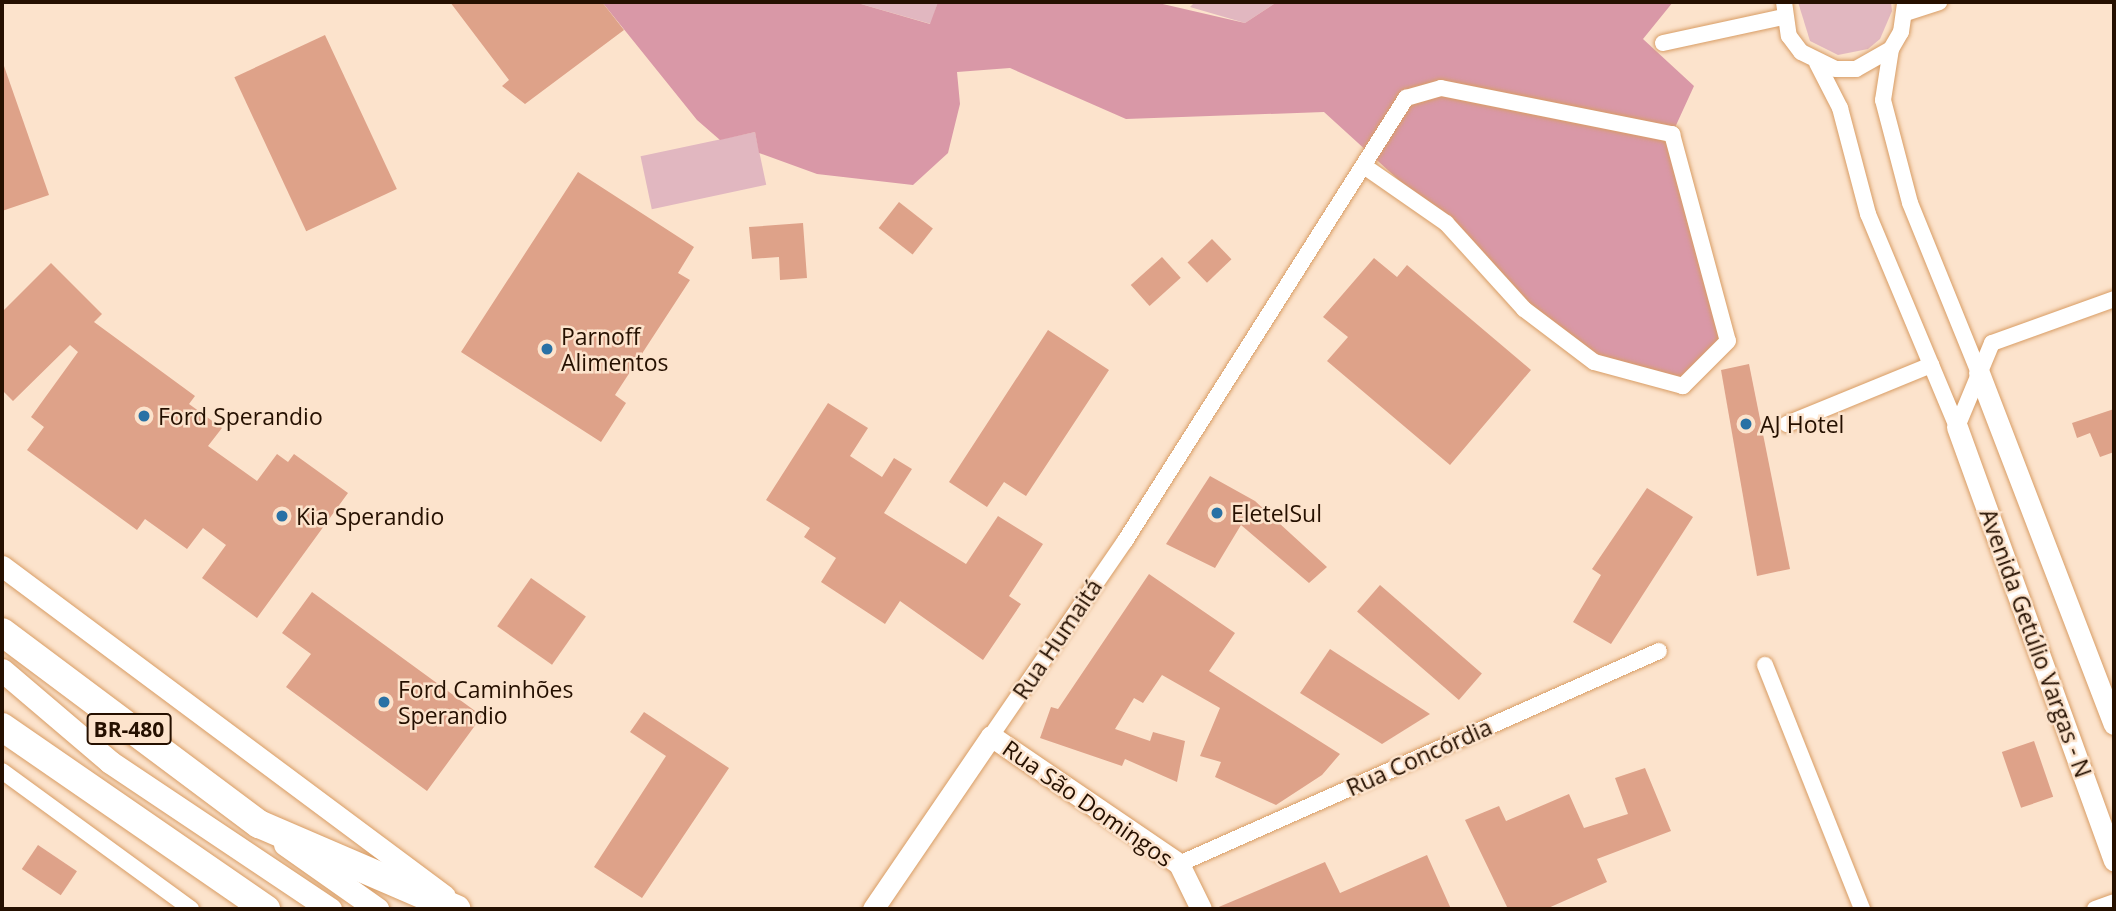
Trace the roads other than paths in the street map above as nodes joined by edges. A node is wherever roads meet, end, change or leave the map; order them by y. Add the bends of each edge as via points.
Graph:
1 (1938, 2) edge
2 (1906, 7) edge
3 (1784, 9) edge
4 (1663, 43) dead end
5 (1891, 49) junction
6 (1817, 63) junction
7 (1364, 166) junction
8 (2114, 299) edge
9 (1931, 365) junction
10 (1979, 373) junction
11 (1787, 424) dead end
12 (1957, 427) junction
13 (2, 566) edge
14 (2, 632) edge
15 (1659, 651) dead end
16 (1765, 665) dead end
17 (2, 670) edge
18 (2, 690) edge
19 (2114, 724) edge
20 (2, 727) edge
21 (991, 736) junction
22 (110, 762) junction
23 (2, 771) edge
24 (259, 824) junction
25 (2114, 860) edge
26 (1178, 864) junction
27 (2114, 902) edge
28 (191, 909) edge
29 (266, 909) edge
30 (330, 909) edge
31 (376, 909) edge
32 (456, 909) edge
33 (464, 909) edge
34 (873, 909) edge
35 (1201, 909) edge
36 (1862, 909) edge
37 (2095, 909) edge

1 - 2 street
2 - 5 street
3 - 4 street
3 - 6 street via 1789,36
5 - 6 street via 1856,69
5 - 10 street via 1883,100 1910,203
6 - 9 street via 1840,108 1868,214
7 - 7 street, Rua Humaitá via 1446,223 1524,309 1594,362 1683,386 1728,341 1672,134 1441,88 1406,98
7 - 21 street, Rua Humaitá via 1237,367
8 - 10 street via 1992,342
9 - 11 street
9 - 12 street
10 - 12 street
10 - 19 street, Avenida Getúlio Vargas - N
12 - 25 street, Avenida Getúlio Vargas - N
13 - 33 street, BR-480
14 - 24 highway, BR-480
15 - 26 street, Rua Concórdia
16 - 36 street
17 - 22 main road, BR-480
18 - 22 main road
20 - 29 highway
21 - 26 street, Rua São Domingos
21 - 34 street, Rua Humaitá
22 - 30 main road, BR-480
23 - 28 street
24 - 31 main road, BR-480
24 - 32 highway
26 - 35 street, Rua São Domingos
27 - 37 street

